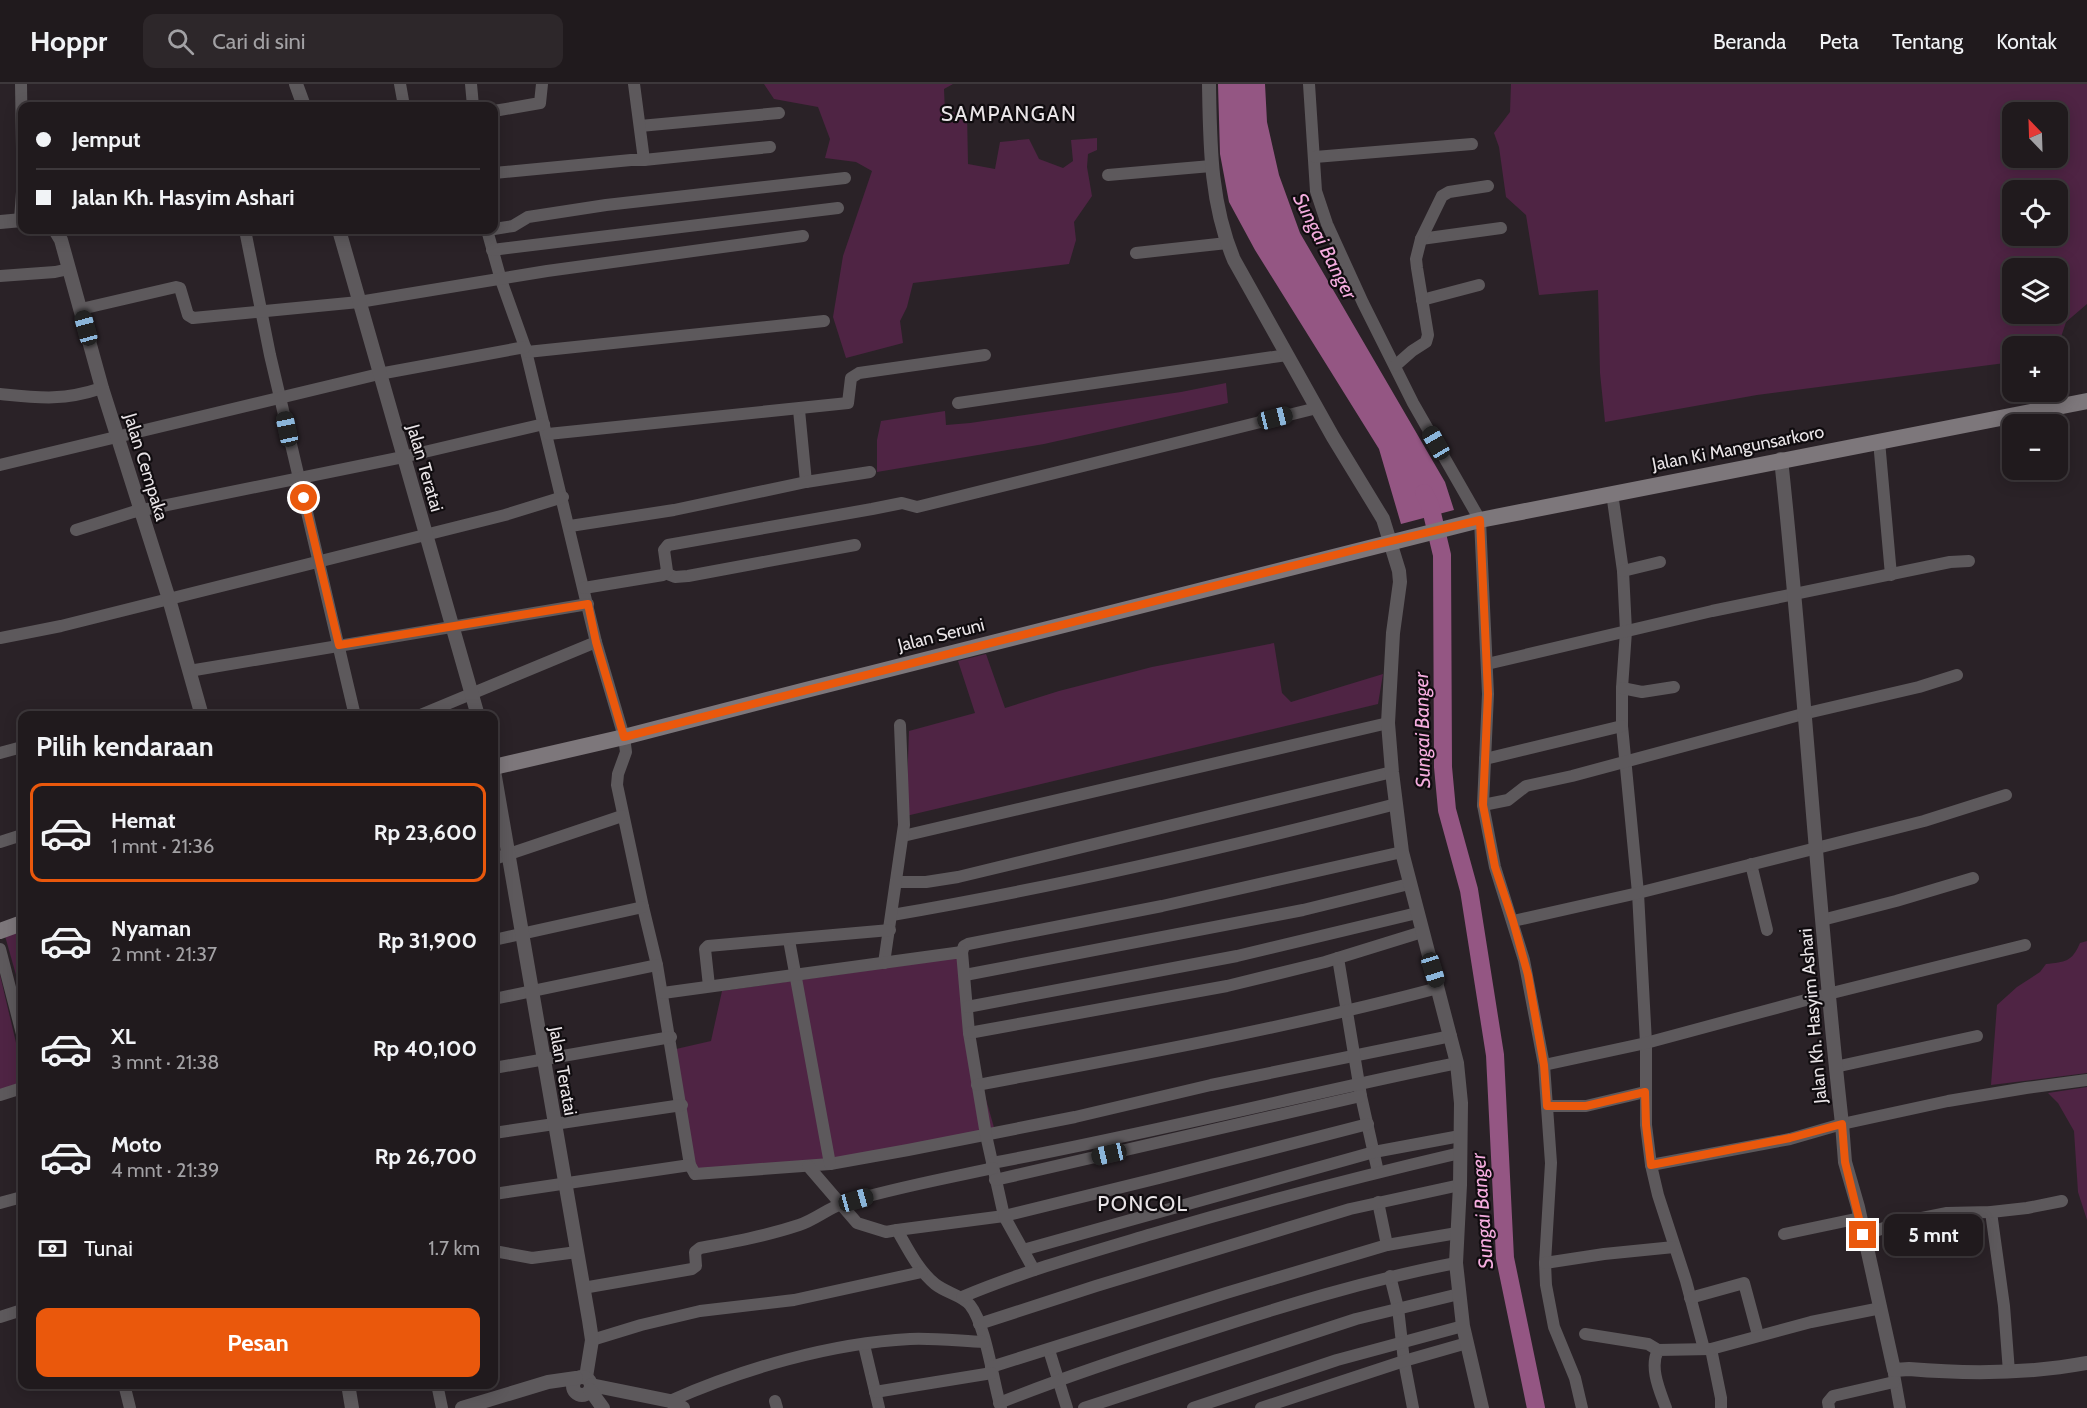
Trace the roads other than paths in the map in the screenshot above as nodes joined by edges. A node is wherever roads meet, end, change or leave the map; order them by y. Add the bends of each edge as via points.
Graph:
1 (21, 84) edge
2 (296, 84) edge
3 (400, 84) edge
4 (471, 84) edge
5 (542, 84) edge
6 (634, 84) edge
7 (1209, 84) edge
8 (1309, 84) edge
9 (21, 102) edge
10 (303, 102) edge
11 (403, 102) edge
12 (473, 102) edge
13 (498, 110) edge
14 (779, 113) dead end
15 (640, 126) junction
16 (1472, 144) dead end
17 (770, 147) dead end
18 (1315, 157) junction
19 (644, 160) junction
20 (1211, 166) junction
21 (498, 173) edge
22 (1107, 174) dead end
23 (845, 178) dead end
24 (1488, 186) dead end
25 (838, 208) dead end
26 (18, 220) edge
27 (0, 222) edge
28 (498, 228) edge
29 (1501, 228) dead end
30 (57, 234) edge
31 (246, 234) edge
32 (340, 234) edge
33 (488, 234) edge
34 (803, 236) dead end
35 (1421, 239) junction
36 (1227, 243) junction
37 (492, 250) junction
38 (1136, 253) dead end
39 (61, 270) junction
40 (0, 276) edge
41 (501, 280) junction
42 (1479, 285) dead end
43 (1422, 300) junction
44 (359, 302) junction
45 (81, 309) junction
46 (261, 311) junction
47 (824, 321) dead end
48 (526, 349) junction
49 (985, 355) dead end
50 (1287, 355) junction
51 (1395, 366) junction
52 (379, 374) junction
53 (95, 390) junction
54 (0, 394) edge
55 (281, 398) junction
56 (958, 403) dead end
57 (2075, 403) edge
58 (1317, 408) junction
59 (799, 410) junction
60 (546, 429) junction
61 (111, 438) junction
62 (1880, 441) junction
63 (403, 457) junction
64 (1781, 459) junction
65 (0, 465) edge
66 (870, 472) dead end
67 (299, 477) junction
68 (806, 482) junction
69 (1612, 493) junction
70 (563, 497) junction
71 (134, 512) junction
72 (1476, 520) junction
73 (570, 526) junction
74 (76, 530) dead end
75 (426, 535) junction
76 (1393, 540) junction
77 (855, 545) dead end
78 (319, 561) junction
79 (1969, 561) dead end
80 (1660, 562) dead end
81 (1623, 571) junction
82 (665, 573) junction
83 (1891, 575) junction
84 (584, 588) junction
85 (1795, 593) junction
86 (162, 600) junction
87 (588, 604) junction
88 (454, 627) junction
89 (1626, 631) junction
90 (0, 638) edge
91 (596, 642) junction
92 (339, 645) junction
93 (1487, 664) junction
94 (189, 671) junction
95 (1957, 675) dead end
96 (1674, 687) dead end
97 (1625, 689) junction
98 (472, 694) junction
99 (198, 711) edge
100 (354, 711) edge
101 (430, 711) edge
102 (477, 711) edge
103 (1803, 714) junction
104 (1388, 723) junction
105 (900, 725) dead end
106 (1622, 726) junction
107 (624, 737) junction
108 (18, 748) edge
109 (0, 753) edge
110 (1485, 759) junction
111 (1624, 762) junction
112 (498, 768) edge
113 (1392, 772) junction
114 (498, 794) edge
115 (2006, 795) dead end
116 (1396, 804) junction
117 (1483, 805) junction
118 (622, 816) junction
119 (18, 836) edge
120 (903, 836) junction
121 (0, 843) edge
122 (1816, 847) junction
123 (1402, 852) junction
124 (508, 855) junction
125 (498, 858) edge
126 (1751, 864) junction
127 (1973, 878) dead end
128 (896, 882) junction
129 (1409, 884) junction
130 (1638, 893) junction
131 (643, 907) junction
132 (1417, 914) junction
133 (892, 915) junction
134 (1822, 920) junction
135 (1513, 921) junction
136 (18, 924) edge
137 (890, 930) junction
138 (1767, 930) dead end
139 (0, 931) edge
140 (1422, 932) junction
141 (521, 933) junction
142 (498, 939) edge
143 (789, 940) junction
144 (2025, 945) dead end
145 (0, 949) edge
146 (962, 952) junction
147 (1338, 958) junction
148 (884, 963) junction
149 (657, 965) junction
150 (965, 975) junction
151 (795, 976) junction
152 (709, 986) junction
153 (1438, 988) junction
154 (531, 990) junction
155 (663, 993) junction
156 (1828, 994) junction
157 (498, 998) edge
158 (967, 1007) junction
159 (1347, 1010) junction
160 (18, 1019) edge
161 (969, 1033) junction
162 (1451, 1036) junction
163 (1977, 1036) dead end
164 (671, 1037) junction
165 (1646, 1043) junction
166 (1355, 1057) junction
167 (543, 1059) junction
168 (1456, 1063) junction
169 (1544, 1065) junction
170 (498, 1067) edge
171 (1836, 1067) junction
172 (2087, 1080) edge
173 (1359, 1083) junction
174 (978, 1084) junction
175 (18, 1089) edge
176 (1645, 1092) junction
177 (0, 1095) edge
178 (1361, 1096) junction
179 (682, 1105) junction
180 (1547, 1106) junction
181 (554, 1124) junction
182 (1368, 1124) junction
183 (1842, 1124) junction
184 (498, 1132) edge
185 (986, 1135) junction
186 (1460, 1136) junction
187 (1374, 1152) junction
188 (1460, 1153) junction
189 (830, 1164) junction
190 (690, 1165) junction
191 (1651, 1165) junction
192 (808, 1166) junction
193 (993, 1170) junction
194 (1378, 1172) junction
195 (564, 1183) junction
196 (1460, 1185) junction
197 (498, 1193) edge
198 (18, 1198) edge
199 (2062, 1201) dead end
200 (1378, 1202) junction
201 (0, 1203) edge
202 (841, 1204) junction
203 (1991, 1212) junction
204 (1004, 1216) junction
205 (1860, 1218) junction
206 (897, 1230) junction
207 (1457, 1233) junction
208 (1784, 1234) dead end
209 (1863, 1235) junction
210 (1387, 1245) junction
211 (1674, 1247) junction
212 (1023, 1250) junction
213 (498, 1252) edge
214 (577, 1252) junction
215 (1456, 1263) junction
216 (1545, 1263) junction
217 (1034, 1270) junction
218 (922, 1272) junction
219 (1390, 1276) junction
220 (583, 1288) junction
221 (1459, 1294) junction
222 (962, 1297) junction
223 (1690, 1298) junction
224 (1398, 1308) junction
225 (1881, 1308) junction
226 (18, 1311) edge
227 (0, 1317) edge
228 (979, 1324) junction
229 (1463, 1326) junction
230 (1585, 1334) dead end
231 (1758, 1335) junction
232 (592, 1340) junction
233 (1402, 1341) junction
234 (984, 1342) junction
235 (1467, 1343) junction
236 (864, 1345) junction
237 (1708, 1349) junction
238 (1048, 1350) junction
239 (1658, 1350) junction
240 (1404, 1361) junction
241 (2087, 1363) edge
242 (992, 1370) junction
243 (2008, 1372) junction
244 (1894, 1376) junction
245 (1058, 1381) junction
246 (125, 1389) edge
247 (349, 1389) edge
248 (438, 1389) edge
249 (584, 1389) edge
250 (875, 1392) junction
251 (670, 1401) junction
252 (1000, 1406) edge
253 (130, 1408) edge
254 (352, 1408) edge
255 (442, 1408) edge
256 (462, 1408) edge
257 (603, 1408) edge
258 (683, 1408) edge
259 (879, 1408) edge
260 (1067, 1408) edge
261 (1084, 1408) edge
262 (1193, 1408) edge
263 (1261, 1408) edge
264 (1413, 1408) edge
265 (1482, 1408) edge
266 (1582, 1408) edge
267 (1666, 1408) edge
268 (1721, 1408) edge
269 (1829, 1408) edge
270 (1900, 1408) edge

1 - 9 street
2 - 10 street
3 - 11 street
4 - 12 street
5 - 13 street via 540,103
6 - 15 street
7 - 20 street
8 - 18 street
14 - 15 street
15 - 19 street
16 - 18 street
17 - 19 street
18 - 51 street via 1316,190 1327,224
19 - 21 street
20 - 22 street
20 - 36 street
23 - 28 street via 584,208 528,217 513,226
24 - 35 street via 1442,196
25 - 37 street
26 - 27 street
29 - 35 street
30 - 39 street, Jalan Cempaka
31 - 46 street
32 - 44 street, Jalan Teratai
33 - 37 street
34 - 41 street
35 - 43 street via 1416,259
36 - 38 street
36 - 50 street
37 - 41 street
39 - 40 street
39 - 45 street, Jalan Cempaka
41 - 44 street
41 - 48 street
42 - 43 street
43 - 51 street via 1426,342
44 - 46 street
44 - 52 street, Jalan Teratai
45 - 46 street via 176,287 180,288 190,317
45 - 53 street, Jalan Cempaka
46 - 55 street
47 - 48 street
48 - 52 street
48 - 60 street
49 - 59 street via 860,373 851,378 848,403
50 - 56 street
50 - 58 street
51 - 72 street
52 - 55 street
52 - 63 street, Jalan Teratai
53 - 54 street via 70,397 33,399
53 - 61 street, Jalan Cempaka
55 - 61 street
55 - 67 street
57 - 62 main road, Jalan Ki Mangunsarkoro
58 - 76 street
58 - 82 street via 917,507 902,502 668,545 664,550
59 - 60 street
59 - 68 street
60 - 63 street
60 - 70 street
61 - 65 street
61 - 71 street, Jalan Cempaka
62 - 64 main road, Jalan Ki Mangunsarkoro
62 - 83 street
63 - 67 street
63 - 75 street, Jalan Teratai
64 - 69 main road, Jalan Ki Mangunsarkoro
64 - 85 street, Jalan Kh. Hasyim Ashari
66 - 68 street
67 - 71 street
67 - 78 street
68 - 73 street via 674,510
69 - 72 main road, Jalan Ki Mangunsarkoro
69 - 81 street
70 - 73 street
70 - 75 street
71 - 74 street
71 - 86 street, Jalan Cempaka
72 - 76 main road, Jalan Ki Mangunsarkoro
72 - 93 street
73 - 84 street
75 - 78 street
75 - 88 street, Jalan Teratai
76 - 104 street via 1400,582
76 - 107 main road, Jalan Seruni
77 - 82 street via 688,576
78 - 86 street
78 - 92 street
79 - 83 street
80 - 81 street
81 - 89 street
82 - 84 street
83 - 85 street
84 - 87 street
85 - 89 street
85 - 103 street, Jalan Kh. Hasyim Ashari
86 - 90 street
86 - 94 street, Jalan Cempaka
87 - 88 street
87 - 91 street
88 - 92 street
88 - 98 street, Jalan Teratai
89 - 93 street
89 - 97 street
91 - 98 street
91 - 107 street
92 - 94 street
92 - 100 street
93 - 110 street
94 - 99 street, Jalan Cempaka
95 - 103 street
96 - 97 street via 1642,692
97 - 106 street
98 - 101 street
98 - 102 street, Jalan Teratai
103 - 111 street
103 - 122 street, Jalan Kh. Hasyim Ashari
104 - 113 street
104 - 120 street
105 - 120 street
106 - 110 street
106 - 111 street
107 - 112 main road, Jalan Seruni
107 - 118 street via 626,752 617,783
108 - 109 street
110 - 117 street
111 - 117 street via 1526,786 1508,800
111 - 130 street
113 - 116 street
113 - 128 street via 957,877
114 - 124 street, Jalan Teratai
115 - 122 street
116 - 123 street
116 - 133 street via 1297,830
117 - 135 street via 1495,867
118 - 124 street
118 - 131 street
119 - 121 street
120 - 128 street
122 - 126 street
122 - 134 street, Jalan Kh. Hasyim Ashari
123 - 129 street
123 - 146 street via 968,944
124 - 125 street
124 - 141 street, Jalan Teratai
126 - 130 street
126 - 138 street
127 - 134 street
128 - 133 street
129 - 132 street
129 - 150 street via 1303,910
130 - 135 street
130 - 165 street
131 - 141 street
131 - 149 street
132 - 140 street
132 - 158 street via 1237,956
133 - 137 street
134 - 156 street, Jalan Kh. Hasyim Ashari
135 - 169 street via 1529,980
136 - 139 main road
137 - 143 street
137 - 148 street
140 - 147 street
140 - 153 street
141 - 142 street
141 - 154 street, Jalan Teratai
143 - 151 street
143 - 152 street via 706,947
144 - 156 street
145 - 160 street
146 - 148 street
146 - 150 street
147 - 159 street
147 - 161 street via 1227,986
148 - 151 street
149 - 154 street
149 - 155 street
150 - 158 street
151 - 152 street
151 - 189 street
152 - 155 street
153 - 159 street
153 - 162 street
154 - 157 street
154 - 167 street, Jalan Teratai
155 - 164 street
156 - 165 street
156 - 171 street, Jalan Kh. Hasyim Ashari
158 - 161 street
159 - 166 street
159 - 174 street
161 - 174 street
162 - 166 street
162 - 168 street
163 - 171 street
164 - 167 street
164 - 179 street
165 - 169 street
165 - 176 street
166 - 173 street
166 - 185 street
167 - 170 street
167 - 181 street, Jalan Teratai
168 - 173 street
168 - 186 street
169 - 180 street
171 - 183 street, Jalan Kh. Hasyim Ashari
172 - 183 street via 1982,1095
173 - 178 street
173 - 193 street
174 - 185 street
175 - 177 street
176 - 180 street via 1586,1106
176 - 191 street
178 - 182 street
178 - 193 street
179 - 181 street
179 - 190 street
180 - 216 street via 1551,1163
181 - 184 street
181 - 195 street, Jalan Teratai
182 - 187 street
182 - 204 street
183 - 191 street
183 - 205 street, Jalan Kh. Hasyim Ashari via 1845,1162
185 - 189 street
185 - 193 street
186 - 187 street
186 - 188 street
187 - 194 street
187 - 212 street
188 - 194 street
188 - 196 street
189 - 192 street
190 - 192 street via 697,1174
190 - 195 street
191 - 211 street
192 - 202 street
193 - 202 street
193 - 204 street
194 - 217 street
195 - 197 street
195 - 214 street, Jalan Teratai
196 - 200 street
196 - 207 street
198 - 201 street
199 - 203 street
200 - 210 street
200 - 228 street via 1178,1260
202 - 206 street via 863,1226 886,1232
202 - 220 street via 798,1225 697,1249 696,1266 692,1269
203 - 209 street via 1940,1214
203 - 243 street
204 - 206 street
204 - 212 street
205 - 208 street
205 - 209 street, Jalan Kh. Hasyim Ashari
206 - 218 street
207 - 210 street
207 - 215 street
209 - 225 street, Jalan Kh. Hasyim Ashari
210 - 238 street
211 - 216 street
211 - 223 street
212 - 217 street
213 - 214 street via 532,1257
214 - 220 street, Jalan Teratai
215 - 219 street
215 - 221 street
216 - 266 street via 1554,1327 1575,1378
217 - 222 street
218 - 222 street via 948,1293
218 - 232 street via 794,1300 700,1311
219 - 224 street
219 - 245 street via 1260,1313
220 - 232 street, Jalan Teratai
221 - 224 street
221 - 229 street
222 - 228 street
223 - 231 street via 1744,1284
223 - 237 street
224 - 233 street
224 - 261 street
225 - 231 street
225 - 244 street, Jalan Kh. Hasyim Ashari
226 - 227 street
228 - 234 street
229 - 233 street
229 - 235 street
230 - 239 street via 1648,1344
231 - 237 street
232 - 249 street, Jalan Teratai
233 - 240 street
233 - 262 street
234 - 236 street via 911,1339
234 - 242 street
235 - 240 street
235 - 265 street
236 - 250 street
236 - 251 street via 786,1359
237 - 239 street
237 - 268 street
238 - 242 street
238 - 245 street
239 - 267 street via 1654,1363
240 - 263 street
240 - 264 street
241 - 243 street
242 - 250 street
242 - 252 street
243 - 244 street via 1909,1369
244 - 269 street via 1829,1398
244 - 270 street
245 - 252 street
245 - 260 street
246 - 253 street
247 - 254 street
248 - 255 street
249 - 251 street
249 - 256 street via 562,1378
249 - 257 street
250 - 259 street
251 - 258 street

